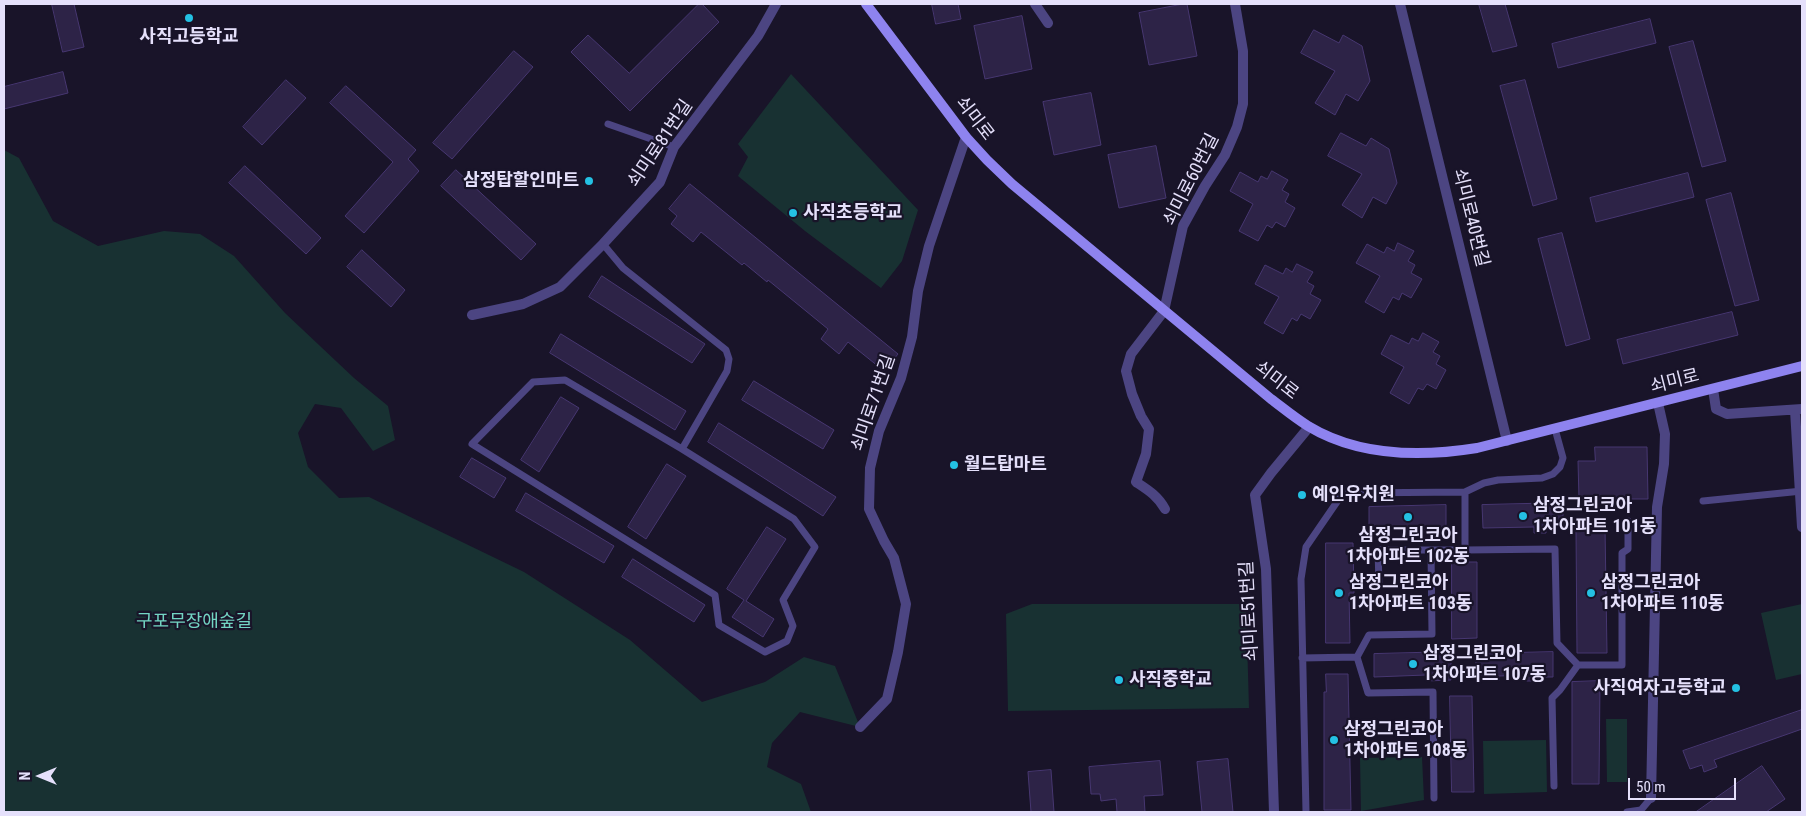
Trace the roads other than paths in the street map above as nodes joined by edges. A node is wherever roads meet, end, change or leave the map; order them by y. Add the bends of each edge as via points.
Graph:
1 (776, 4) edge
2 (866, 4) edge
3 (1035, 4) edge
4 (1234, 4) edge
5 (1400, 4) edge
6 (1048, 23) dead end
7 (608, 124) dead end
8 (966, 137) junction
9 (674, 147) junction
10 (604, 244) junction
11 (1164, 311) junction
12 (472, 315) dead end
13 (1802, 366) edge
14 (1712, 389) junction
15 (1658, 403) junction
16 (1799, 409) edge
17 (1309, 427) junction
18 (1555, 429) junction
19 (1507, 441) junction
20 (682, 449) junction
21 (1801, 491) edge
22 (1465, 492) junction
23 (1703, 501) dead end
24 (1165, 509) dead end
25 (1628, 522) dead end
26 (1802, 526) edge
27 (1430, 550) junction
28 (1465, 550) junction
29 (1379, 584) dead end
30 (1356, 657) junction
31 (1302, 658) junction
32 (1578, 665) junction
33 (860, 726) dead end
34 (1554, 786) dead end
35 (1434, 798) dead end
36 (1650, 798) joint
37 (1274, 812) edge
38 (1306, 812) edge
39 (1627, 812) edge

1 - 9 street, 쇠미로81번길 via 758,36
2 - 8 main road, 쇠미로
3 - 6 street
4 - 11 street, 쇠미로60번길 via 1243,51 1243,104 1225,155 1183,226
5 - 19 street, 쇠미로40번길
7 - 9 lane
8 - 11 main road, 쇠미로 via 1012,184
8 - 33 street, 쇠미로71번길 via 929,246 918,290 912,337 901,378 879,431 870,468 869,509 894,558 906,604 887,699
9 - 10 street, 쇠미로81번길 via 660,182
10 - 12 street, 쇠미로81번길 via 560,287 523,304
10 - 20 lane via 623,268 726,350 729,359 727,371
11 - 17 main road, 쇠미로
11 - 24 street via 1131,354 1126,372 1132,394 1149,429 1146,454 1136,482 1152,492
13 - 14 main road, 쇠미로
14 - 15 main road, 쇠미로
14 - 16 street via 1716,409 1727,414
15 - 18 main road, 쇠미로
15 - 36 street via 1665,434 1657,507
16 - 21 street
17 - 19 main road, 쇠미로 via 1344,442 1383,452 1410,454 1455,451
17 - 37 street, 쇠미로51번길 via 1255,495 1266,570
18 - 19 main road, 쇠미로
18 - 22 lane via 1563,458 1553,474 1542,478 1498,480
20 - 20 lane via 794,519 815,547 783,600 793,626 787,641 765,652 719,625 715,594 472,444 533,382 565,380
21 - 23 lane
21 - 26 street
22 - 28 lane
22 - 31 lane via 1341,496 1306,547 1301,579
25 - 32 lane via 1628,549 1622,553 1622,665
27 - 28 lane
27 - 29 lane via 1378,550
27 - 30 lane via 1432,634 1369,636
28 - 32 lane via 1555,549 1558,643
30 - 31 lane
30 - 35 lane via 1368,693 1433,692
31 - 38 lane
32 - 34 lane via 1552,698
36 - 39 lane via 1641,810

